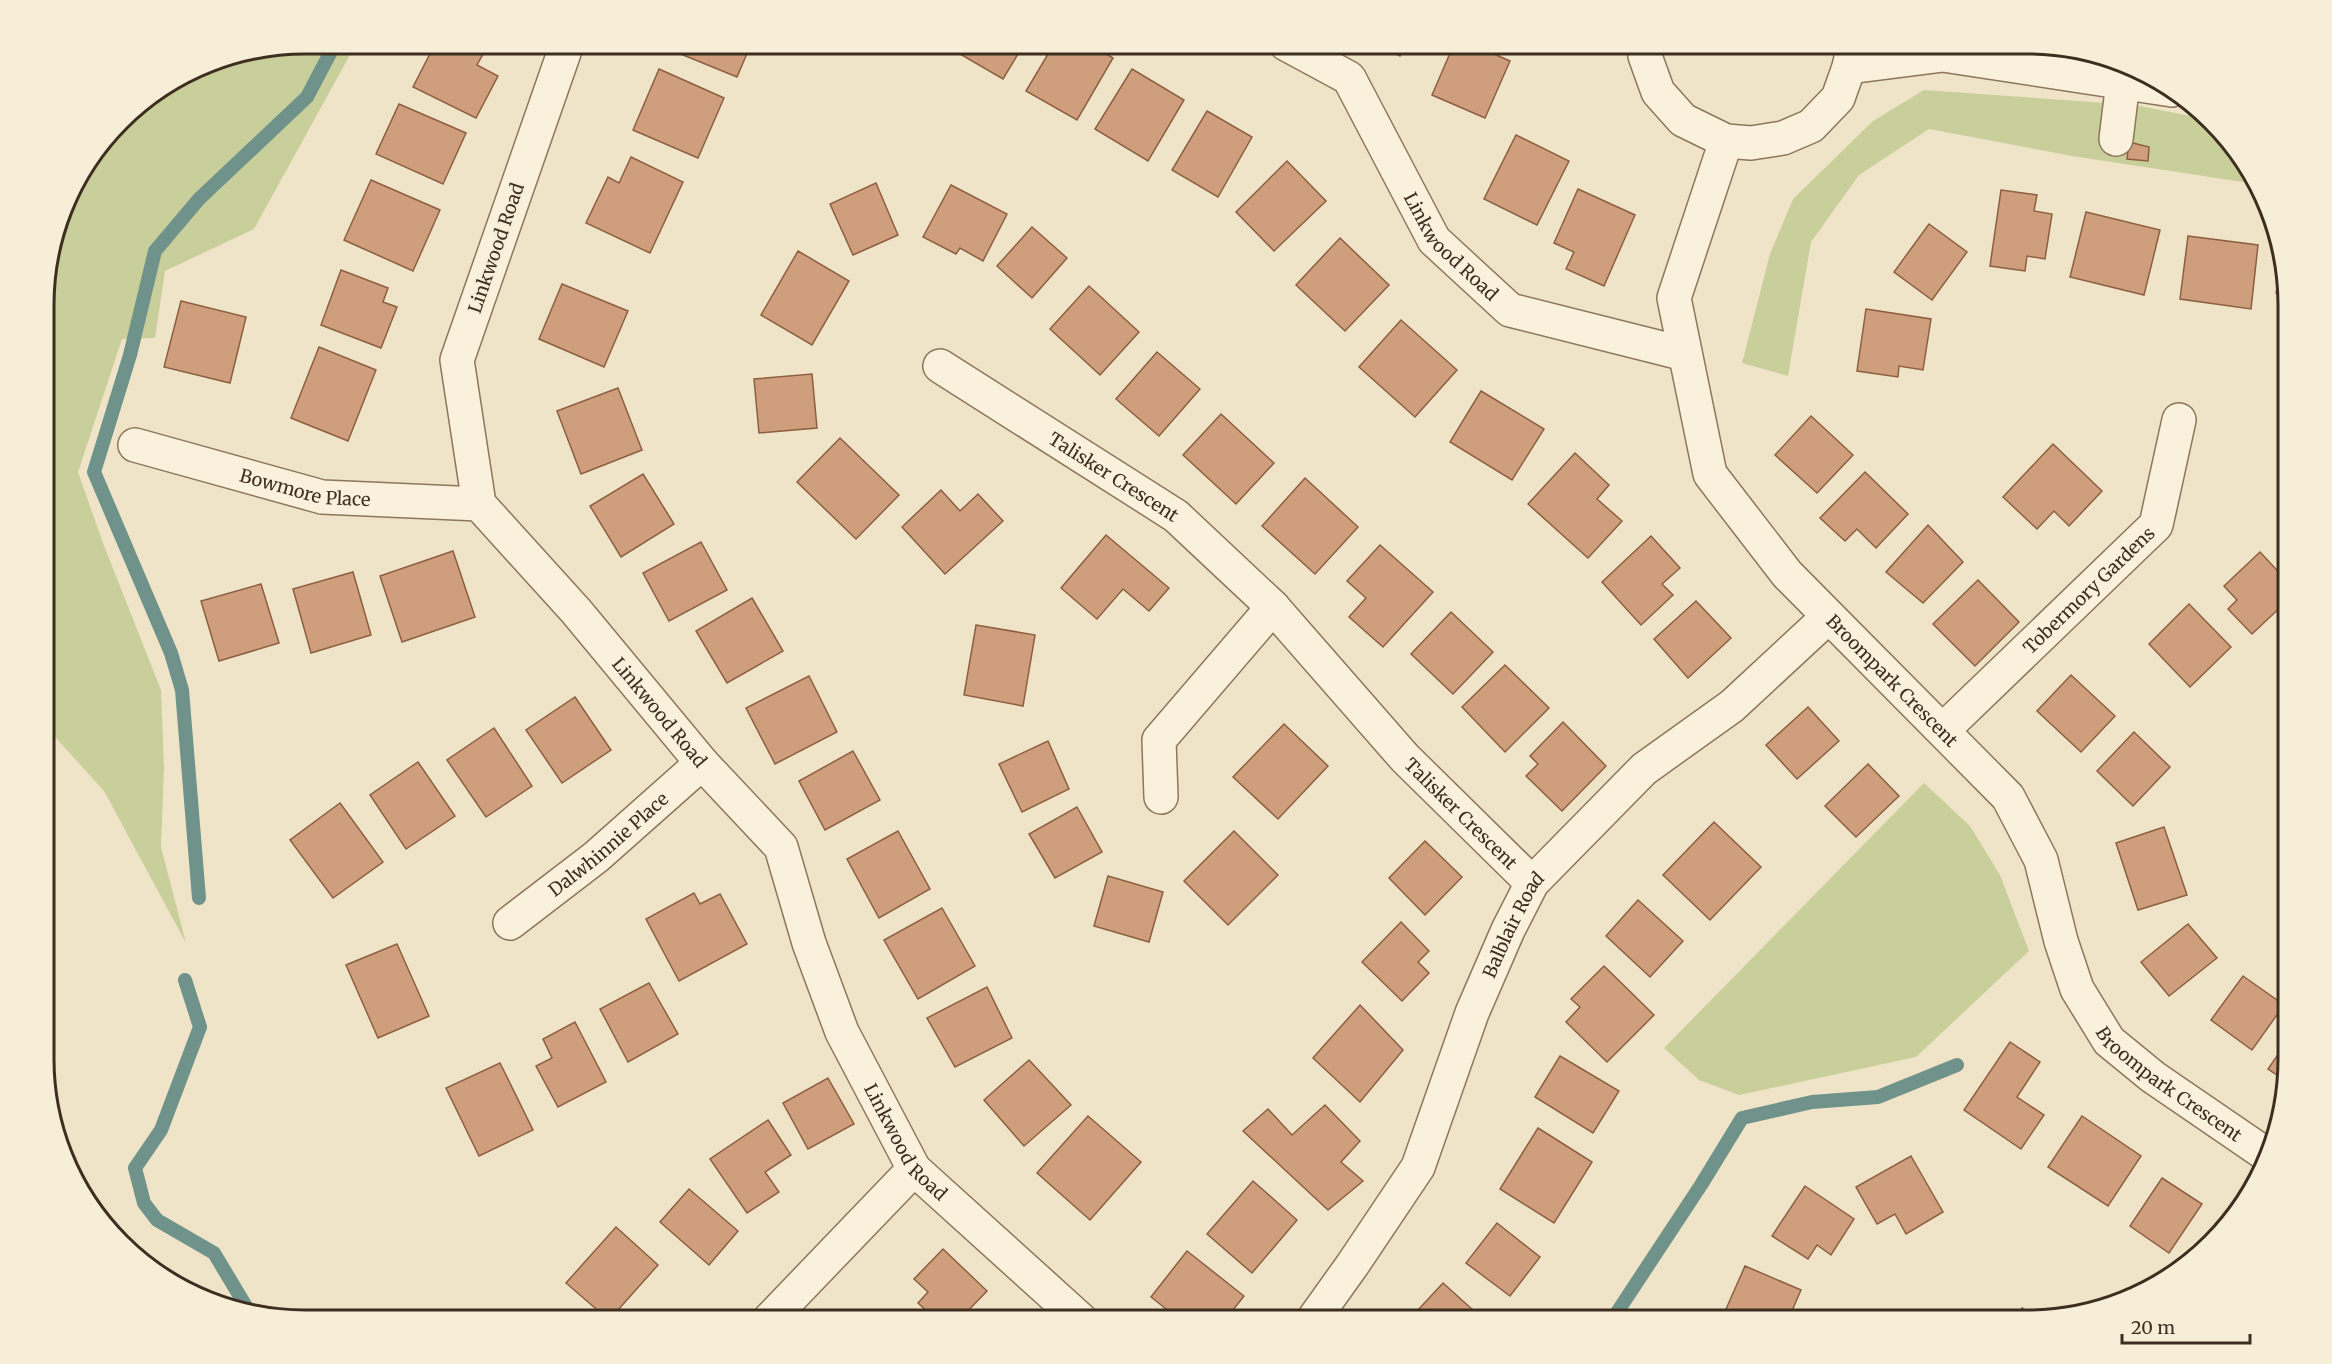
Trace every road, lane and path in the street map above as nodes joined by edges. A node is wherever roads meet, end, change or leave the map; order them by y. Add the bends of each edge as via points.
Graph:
1 (564, 54) edge
2 (1305, 54) edge
3 (1645, 54) edge
4 (1851, 56) edge
5 (2123, 82) junction
6 (2149, 86) edge
7 (2116, 139) dead end
8 (1726, 141) junction
9 (1685, 354) junction
10 (940, 366) dead end
11 (2179, 420) dead end
12 (135, 445) dead end
13 (479, 504) junction
14 (1273, 607) junction
15 (1828, 617) junction
16 (1943, 730) junction
17 (702, 763) junction
18 (1161, 797) dead end
19 (1532, 883) junction
20 (510, 922) dead end
21 (2261, 1151) edge
22 (914, 1169) junction
23 (779, 1310) edge
24 (1070, 1310) edge
25 (1320, 1310) edge

1 - 13 street, Linkwood Road via 457,360
2 - 9 street, Linkwood Road via 1349,78 1434,240 1510,310
3 - 8 street via 1658,92 1683,120
4 - 5 street via 1943,55
4 - 8 street via 1838,98 1811,126 1783,138 1751,143
5 - 6 street
5 - 7 street
8 - 9 street, Broompark Crescent via 1674,298
9 - 15 street, Broompark Crescent via 1710,474 1787,574
10 - 14 street, Talisker Crescent via 1176,516
11 - 16 street, Tobermory Gardens via 2156,525
12 - 13 street, Bowmore Place via 322,497
13 - 17 street, Linkwood Road via 576,611
14 - 18 street via 1159,740
14 - 19 street, Talisker Crescent via 1405,758
15 - 16 street, Broompark Crescent
15 - 19 street, Balblair Road via 1732,705 1644,769
16 - 21 street, Broompark Crescent via 2008,797 2041,860 2077,989 2109,1041 2153,1077
17 - 20 street, Dalwhinnie Place via 597,857
17 - 22 street, Linkwood Road via 781,847 809,943 842,1032
19 - 25 street, Balblair Road via 1472,1013 1418,1167
22 - 23 street
22 - 24 street, Linkwood Road

